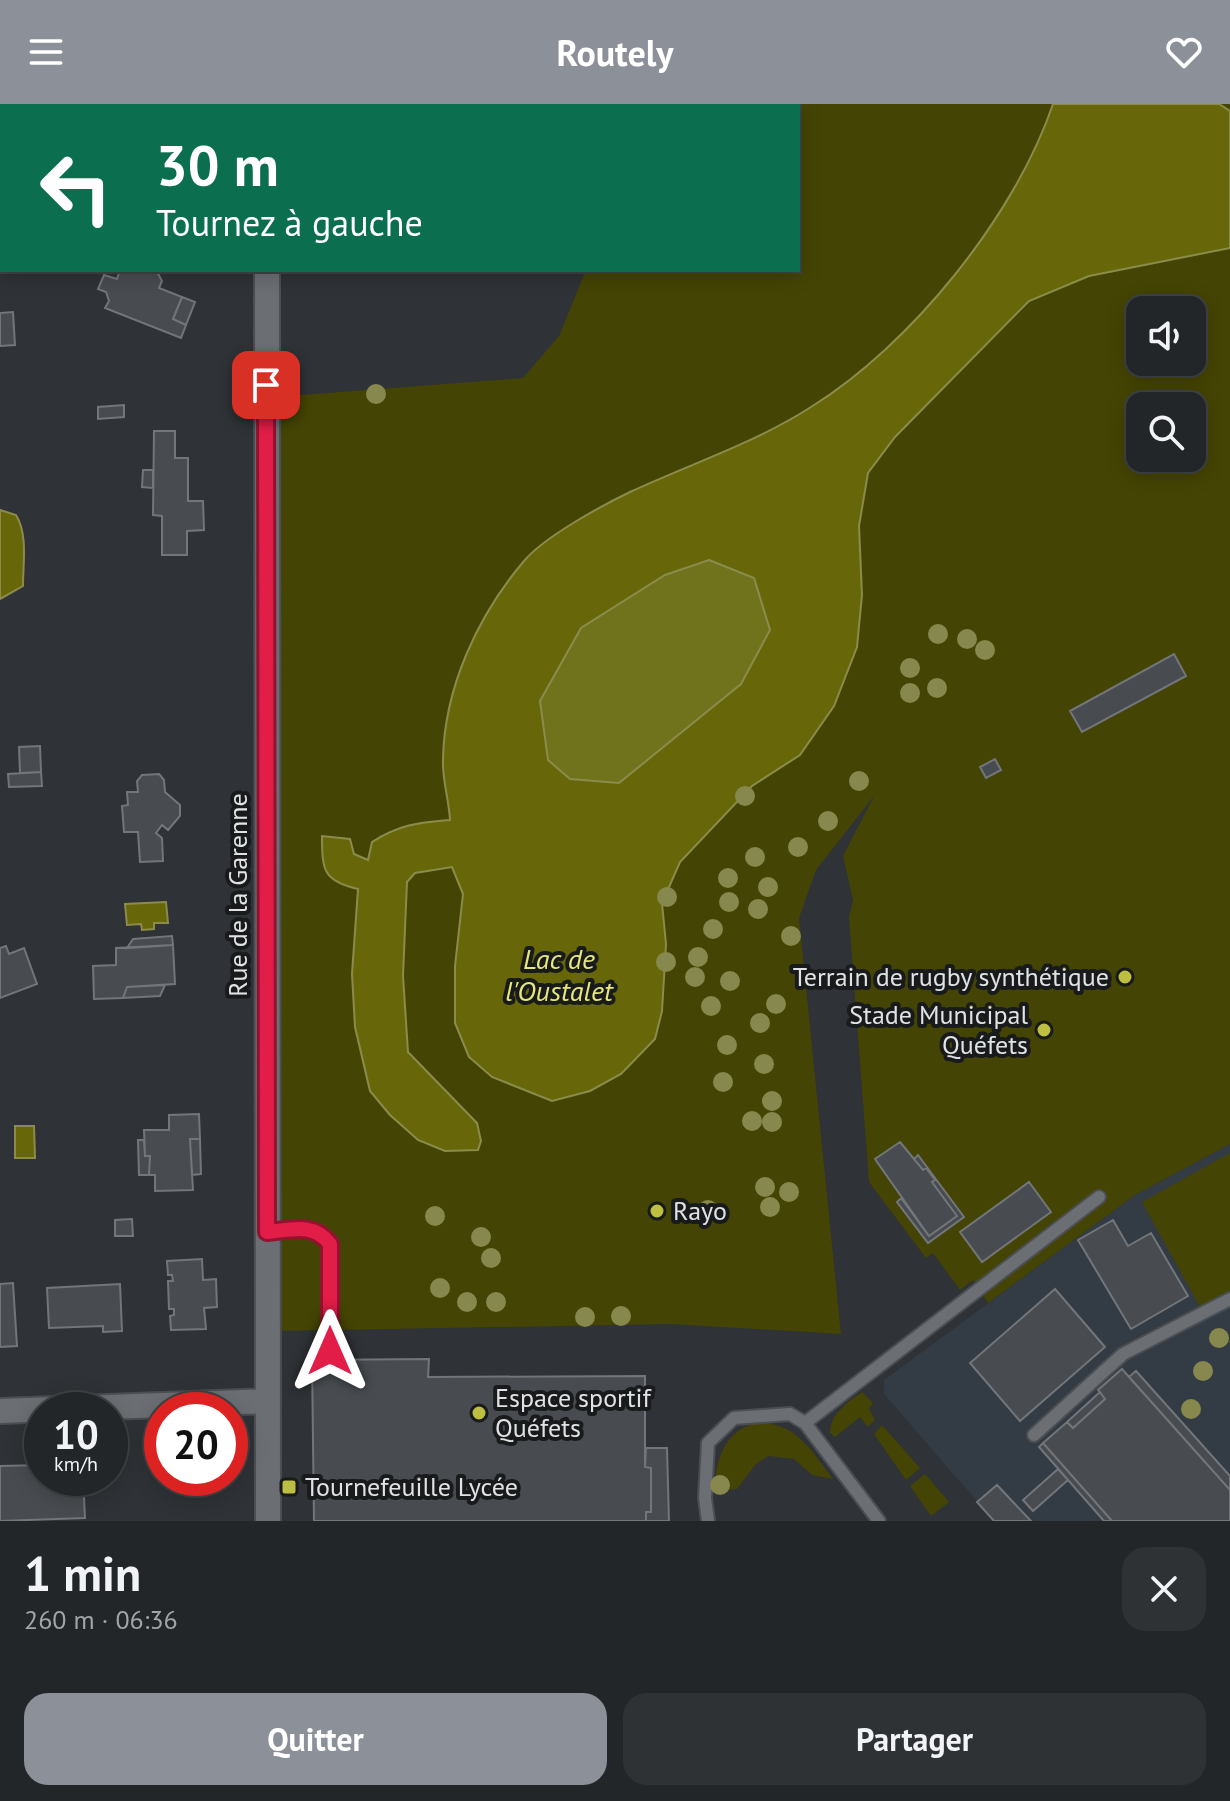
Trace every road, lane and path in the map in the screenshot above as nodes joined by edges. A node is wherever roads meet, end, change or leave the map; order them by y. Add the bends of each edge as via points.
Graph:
1 (267, 272) edge
2 (1099, 1197) dead end
3 (267, 1232) junction
4 (1230, 1299) edge
5 (330, 1351) dead end
6 (268, 1401) junction
7 (0, 1411) edge
8 (805, 1423) junction
9 (1034, 1435) dead end
10 (268, 1521) edge
11 (708, 1521) edge
12 (879, 1521) edge

1 - 3 street, Rue de la Garenne
2 - 8 lane
3 - 5 lane via 309,1228 330,1244
3 - 6 street, Rue de la Garenne
4 - 9 lane via 1123,1354
6 - 7 street
6 - 10 street, Rue de la Garenne
8 - 11 lane via 790,1414 734,1418 708,1443
8 - 12 lane

